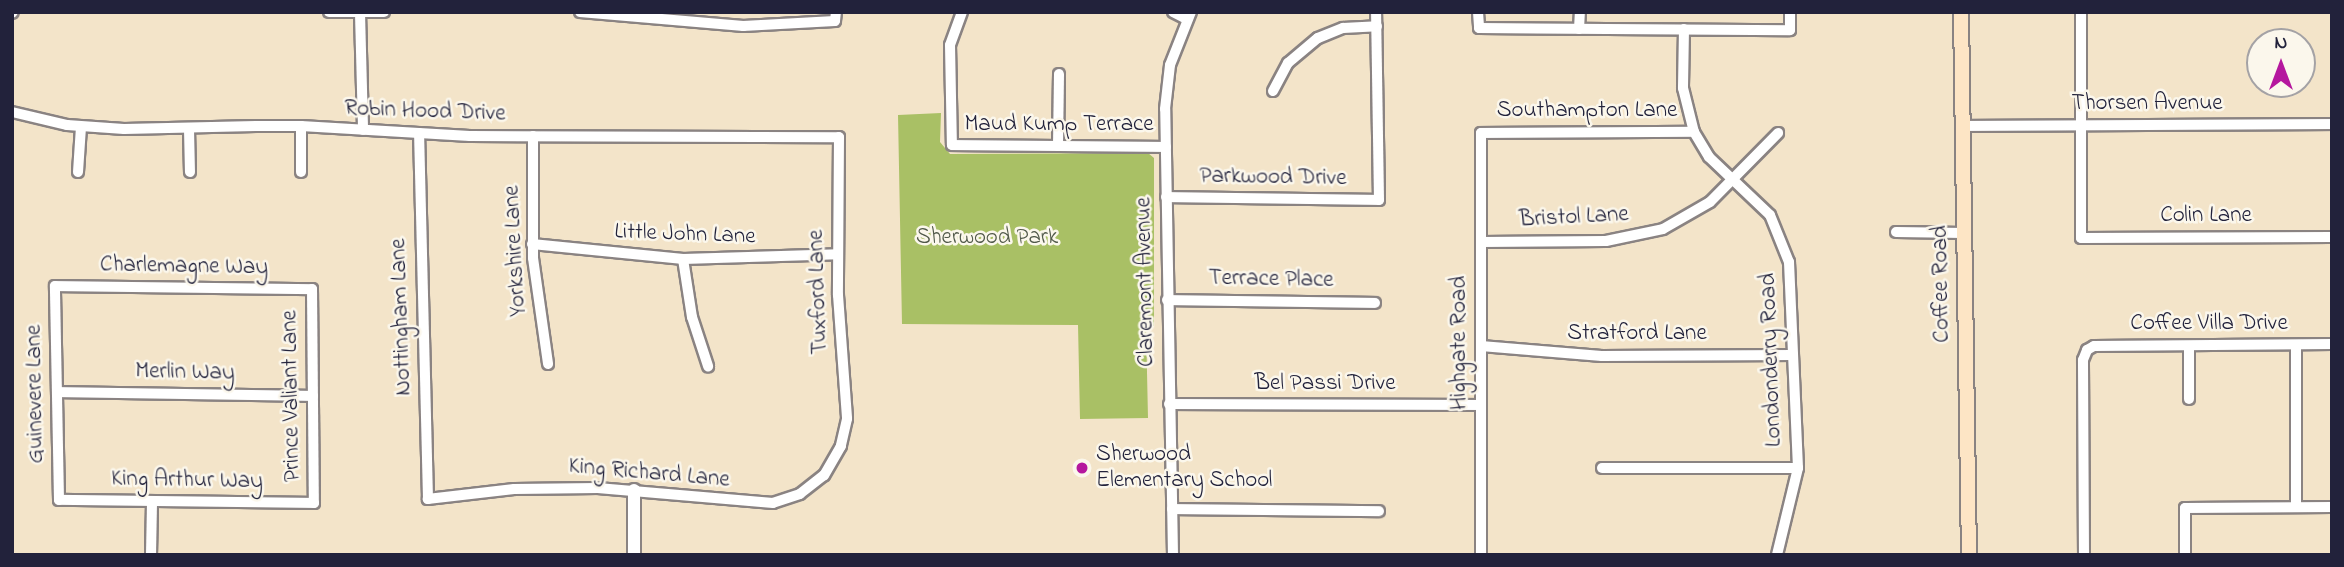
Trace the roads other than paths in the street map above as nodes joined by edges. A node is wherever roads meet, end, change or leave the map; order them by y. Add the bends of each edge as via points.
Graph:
1 (329, 12) edge
2 (384, 12) edge
3 (580, 12) edge
4 (962, 12) edge
5 (1173, 12) edge
6 (1376, 12) edge
7 (1478, 12) edge
8 (1580, 12) edge
9 (1790, 12) edge
10 (1961, 12) edge
11 (2081, 12) edge
12 (360, 13) edge
13 (1189, 16) edge
14 (836, 17) edge
15 (1377, 26) junction
16 (1579, 29) junction
17 (1684, 29) junction
18 (1059, 74) dead end
19 (1273, 91) dead end
20 (12, 111) edge
21 (2332, 124) edge
22 (2081, 125) junction
23 (300, 126) junction
24 (1962, 126) junction
25 (81, 127) junction
26 (189, 129) junction
27 (363, 130) junction
28 (1481, 132) joint
29 (1694, 132) junction
30 (419, 133) junction
31 (1779, 133) dead end
32 (533, 136) junction
33 (839, 137) joint
34 (1058, 146) junction
35 (1166, 147) junction
36 (78, 172) dead end
37 (190, 172) dead end
38 (301, 172) dead end
39 (1734, 180) junction
40 (1166, 197) junction
41 (1896, 232) dead end
42 (1964, 233) junction
43 (2332, 237) edge
44 (1482, 242) junction
45 (532, 244) junction
46 (838, 254) junction
47 (683, 259) junction
48 (55, 286) joint
49 (312, 289) joint
50 (1167, 300) junction
51 (1375, 303) dead end
52 (2332, 344) edge
53 (2296, 345) junction
54 (1481, 346) junction
55 (2189, 346) junction
56 (1793, 355) junction
57 (548, 364) dead end
58 (708, 366) dead end
59 (57, 392) junction
60 (313, 396) junction
61 (2189, 400) dead end
62 (1169, 404) junction
63 (1480, 405) junction
64 (841, 446) joint
65 (1602, 468) dead end
66 (1798, 468) junction
67 (634, 490) junction
68 (428, 499) joint
69 (59, 500) joint
70 (152, 503) junction
71 (314, 503) joint
72 (2296, 507) junction
73 (2332, 507) edge
74 (1172, 509) junction
75 (1379, 511) dead end
76 (151, 555) edge
77 (634, 555) edge
78 (1173, 555) edge
79 (1481, 555) edge
80 (1777, 555) edge
81 (1969, 555) edge
82 (2084, 555) edge
83 (2185, 555) edge

1 - 12 street
2 - 12 street
3 - 14 street via 692,25
4 - 34 street, Maud Kump Terrace via 950,45 952,145
5 - 13 street
6 - 15 street
7 - 16 street via 1479,28
8 - 16 street
9 - 17 street via 1790,30
10 - 24 main road, Coffee Road
11 - 22 street
12 - 27 street
13 - 35 street, Claremont Avenue via 1167,87
15 - 19 street via 1343,28 1318,38 1289,63
15 - 40 street, Parkwood Drive via 1379,200
16 - 17 street
17 - 29 street, Londonderry Road via 1683,88
18 - 34 street
20 - 25 street, Robin Hood Drive
21 - 22 street, Thorsen Avenue
22 - 24 street, Thorsen Avenue
22 - 43 street, Colin Lane via 2081,238
23 - 26 street, Robin Hood Drive
23 - 27 street, Robin Hood Drive
23 - 38 street
24 - 42 main road, Coffee Road
25 - 26 street, Robin Hood Drive
25 - 36 street
26 - 37 street
27 - 30 street, Robin Hood Drive
28 - 29 street, Southampton Lane
28 - 44 street, Highgate Road
29 - 39 street, Londonderry Road via 1709,157
30 - 32 street, Robin Hood Drive
30 - 68 street, Nottingham Lane
31 - 39 street, Bristol Lane
32 - 33 street, Robin Hood Drive
32 - 45 street, Yorkshire Lane
33 - 46 street, Tuxford Lane
34 - 35 street, Maud Kump Terrace
35 - 40 street, Claremont Avenue
39 - 44 street, Bristol Lane via 1697,212 1641,236 1606,241
39 - 56 street, Londonderry Road via 1770,215 1786,247
40 - 50 street, Claremont Avenue
41 - 42 street
42 - 81 main road, Coffee Road
44 - 54 street, Highgate Road
45 - 47 street, Little John Lane
45 - 57 street, Yorkshire Lane
46 - 47 street, Little John Lane
46 - 64 street, Tuxford Lane via 847,405
47 - 58 street via 692,317
48 - 49 street, Charlemagne Way
48 - 59 street, Guinevere Lane
49 - 60 street, Prince Valiant Lane
50 - 51 street, Terrace Place
50 - 62 street, Claremont Avenue
52 - 53 street, Coffee Villa Drive
53 - 55 street, Coffee Villa Drive
53 - 72 street
54 - 56 street, Stratford Lane via 1602,356
54 - 63 street, Highgate Road
55 - 61 street
55 - 82 street, Coffee Villa Drive via 2094,346 2087,350 2083,360
56 - 66 street, Londonderry Road
59 - 60 street, Merlin Way
59 - 69 street, Guinevere Lane
60 - 71 street, Prince Valiant Lane
62 - 63 street, Bel Passi Drive
62 - 74 street, Claremont Avenue
63 - 79 street, Highgate Road
64 - 67 street, King Richard Lane via 818,481 800,494 773,503
65 - 66 street
66 - 80 street, Londonderry Road
67 - 68 street, King Richard Lane via 528,489
67 - 77 street
69 - 70 street, King Arthur Way
70 - 71 street, King Arthur Way
70 - 76 street
72 - 73 street
72 - 83 street via 2185,508
74 - 75 street
74 - 78 street, Claremont Avenue

